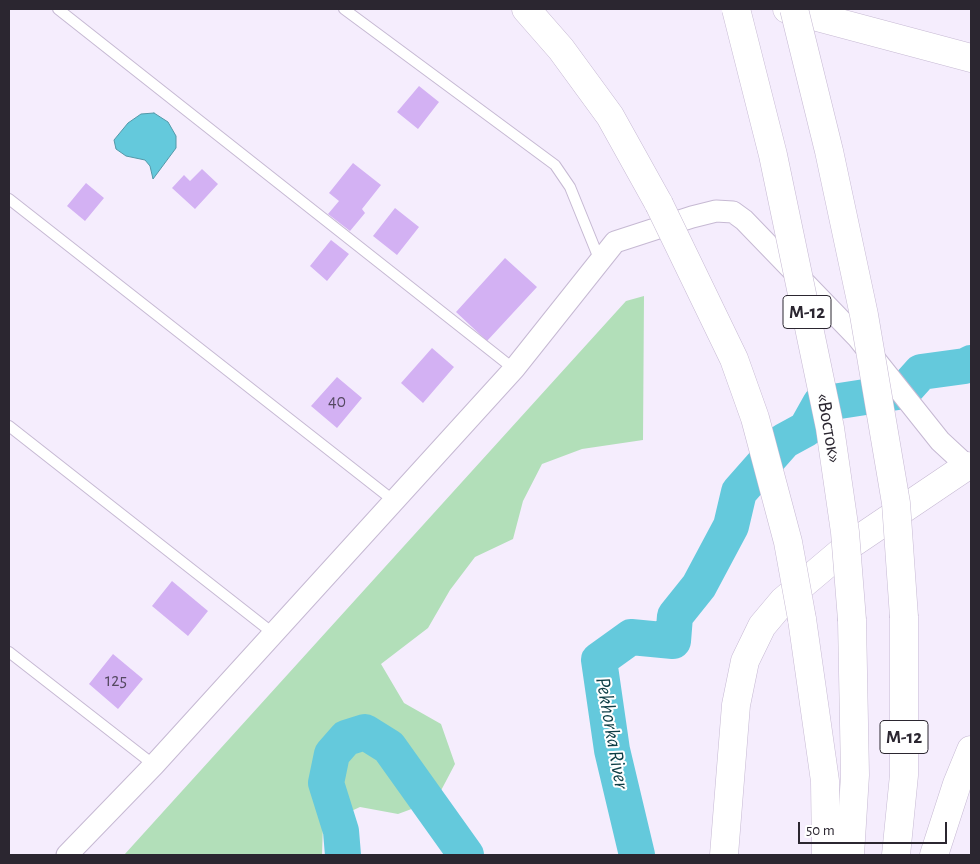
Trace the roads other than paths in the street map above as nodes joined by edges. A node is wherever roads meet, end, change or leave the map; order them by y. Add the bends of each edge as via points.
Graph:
1 (58, 9) edge
2 (344, 9) edge
3 (526, 9) edge
4 (736, 9) edge
5 (787, 9) edge
6 (794, 9) edge
7 (971, 58) edge
8 (9, 199) edge
9 (600, 262) junction
10 (514, 369) junction
11 (9, 426) edge
12 (970, 471) edge
13 (394, 501) junction
14 (274, 634) junction
15 (9, 652) edge
16 (971, 750) edge
17 (154, 765) junction
18 (67, 855) edge
19 (724, 855) edge
20 (826, 855) edge
21 (850, 855) edge
22 (896, 855) edge
23 (934, 855) edge

1 - 10 lane
2 - 9 lane via 555,165 570,186
3 - 20 main road, bridge via 561,49 610,116 659,204 734,359 788,542 825,781
4 - 21 main road, «Восток» / М-12, bridge via 773,155 830,428 845,532 852,620 855,775
5 - 7 main road
6 - 22 main road, М-12, bridge via 829,151 868,333 896,503 904,617 904,775
8 - 13 lane
9 - 10 street
9 - 12 street, bridge via 615,242 692,217 716,211 733,212 858,338 933,432
10 - 13 street
11 - 14 lane
12 - 19 main road via 847,547 783,601 762,626 745,661 736,705
13 - 14 street
14 - 17 street
15 - 17 lane
16 - 23 main road
17 - 18 street

